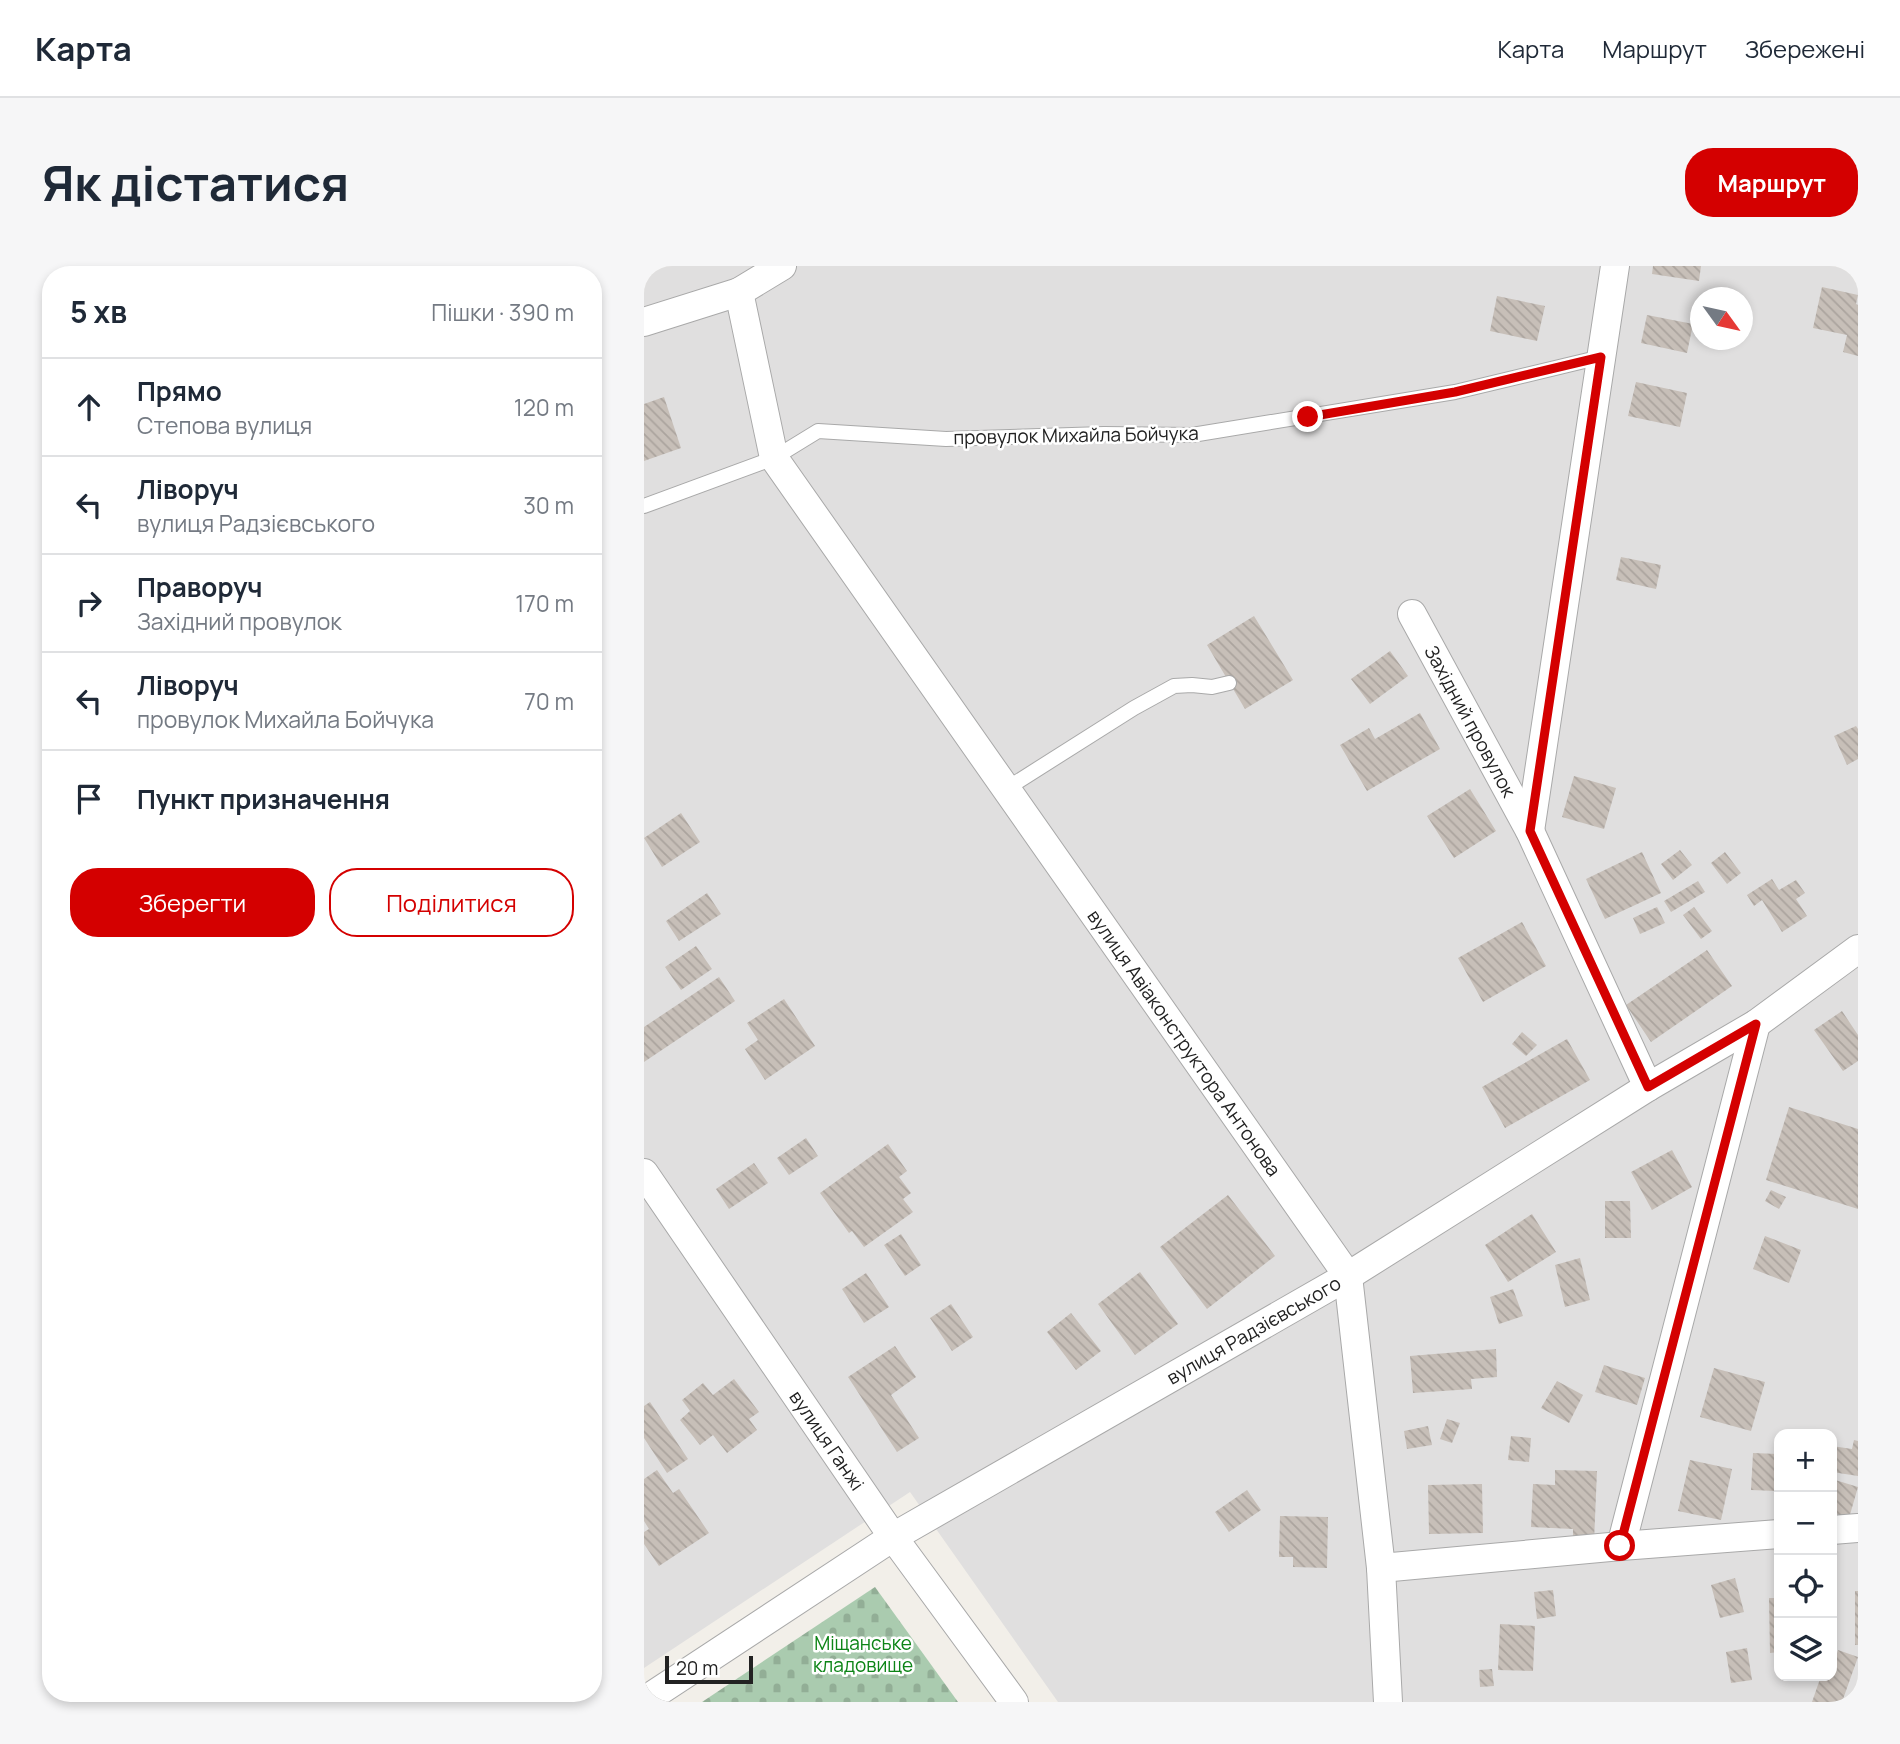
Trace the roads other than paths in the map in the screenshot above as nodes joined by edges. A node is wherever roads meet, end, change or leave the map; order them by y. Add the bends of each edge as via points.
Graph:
1 (782, 266) edge
2 (1615, 266) edge
3 (739, 292) junction
4 (644, 322) edge
5 (1601, 357) junction
6 (774, 458) junction
7 (644, 506) edge
8 (1412, 614) dead end
9 (1230, 683) dead end
10 (1006, 789) junction
11 (1530, 831) junction
12 (1858, 949) edge
13 (1756, 1024) junction
14 (1648, 1087) junction
15 (644, 1173) edge
16 (1348, 1276) junction
17 (1858, 1528) edge
18 (1837, 1530) edge
19 (1774, 1534) edge
20 (893, 1537) junction
21 (1620, 1546) junction
22 (1381, 1568) junction
23 (644, 1701) edge
24 (1014, 1702) edge
25 (1388, 1702) edge

1 - 3 street
2 - 5 street, Західний провулок
3 - 4 street
3 - 6 street
5 - 6 lane, провулок Михайла Бойчука via 1455,392 1192,435 946,439 818,430
5 - 11 street, Західний провулок
6 - 7 lane, провулок Михайла Бойчука
6 - 10 street, вулиця Авіаконструктора Антонова
8 - 11 street, Західний провулок
9 - 10 lane via 1174,686
10 - 16 street, вулиця Авіаконструктора Антонова
11 - 14 street, Західний провулок
12 - 13 street, вулиця Радзієвського
13 - 14 street, вулиця Радзієвського
13 - 21 street
14 - 16 street, вулиця Радзієвського
15 - 20 street, вулиця Ганжі
16 - 20 street, вулиця Радзієвського
16 - 22 street, вулиця Авіаконструктора Антонова
17 - 18 street
19 - 21 street
20 - 23 street, вулиця Радзієвського
20 - 24 street, вулиця Ганжі
21 - 22 street
22 - 25 street, вулиця Авіаконструктора Антонова

